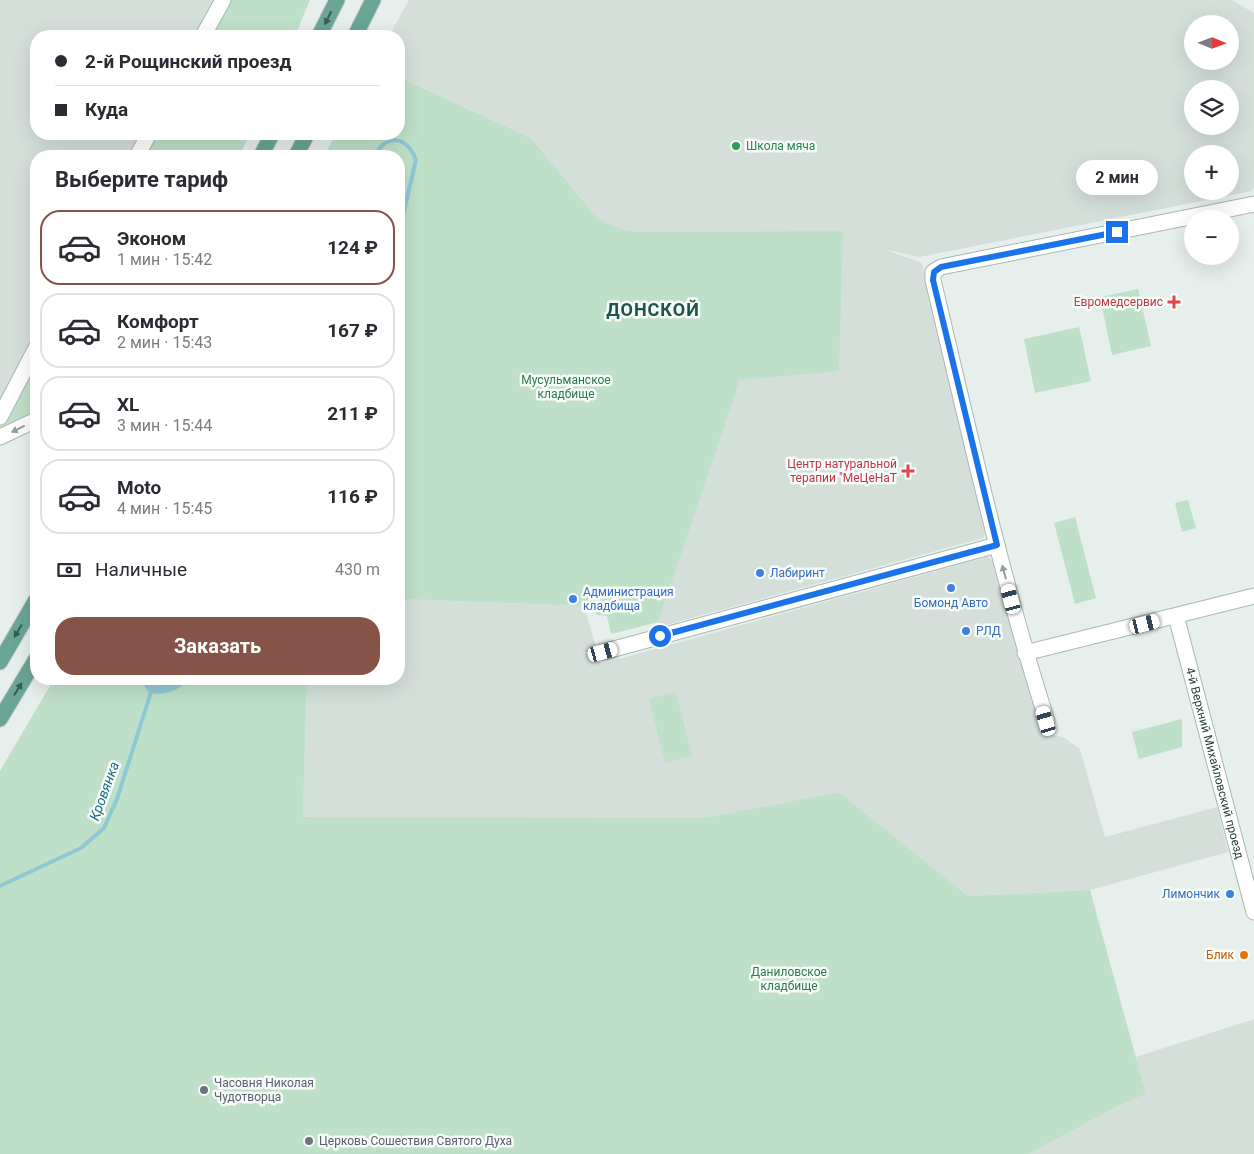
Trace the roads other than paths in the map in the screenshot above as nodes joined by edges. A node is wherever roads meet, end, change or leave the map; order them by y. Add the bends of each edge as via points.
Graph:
1 (223, 0) edge
2 (337, 0) edge
3 (373, 0) edge
4 (206, 30) edge
5 (322, 30) edge
6 (358, 30) edge
7 (1254, 204) edge
8 (30, 360) edge
9 (0, 417) edge
10 (30, 423) edge
11 (0, 438) edge
12 (997, 545) junction
13 (1254, 596) edge
14 (30, 610) edge
15 (1176, 616) junction
16 (603, 652) dead end
17 (1025, 653) junction
18 (0, 662) edge
19 (30, 669) edge
20 (0, 719) edge
21 (1046, 721) dead end
22 (1254, 912) edge

1 - 4 street
2 -> 5 main road
3 - 6 main road
7 - 12 street via 941,267 934,272 933,280
8 - 9 street
10 -> 11 street
12 - 16 street
17 -> 12 street
13 - 15 street
14 -> 18 main road
15 - 17 street
15 - 22 street, 4-й Верхний Михайловский проезд
17 - 21 street
20 -> 19 main road

